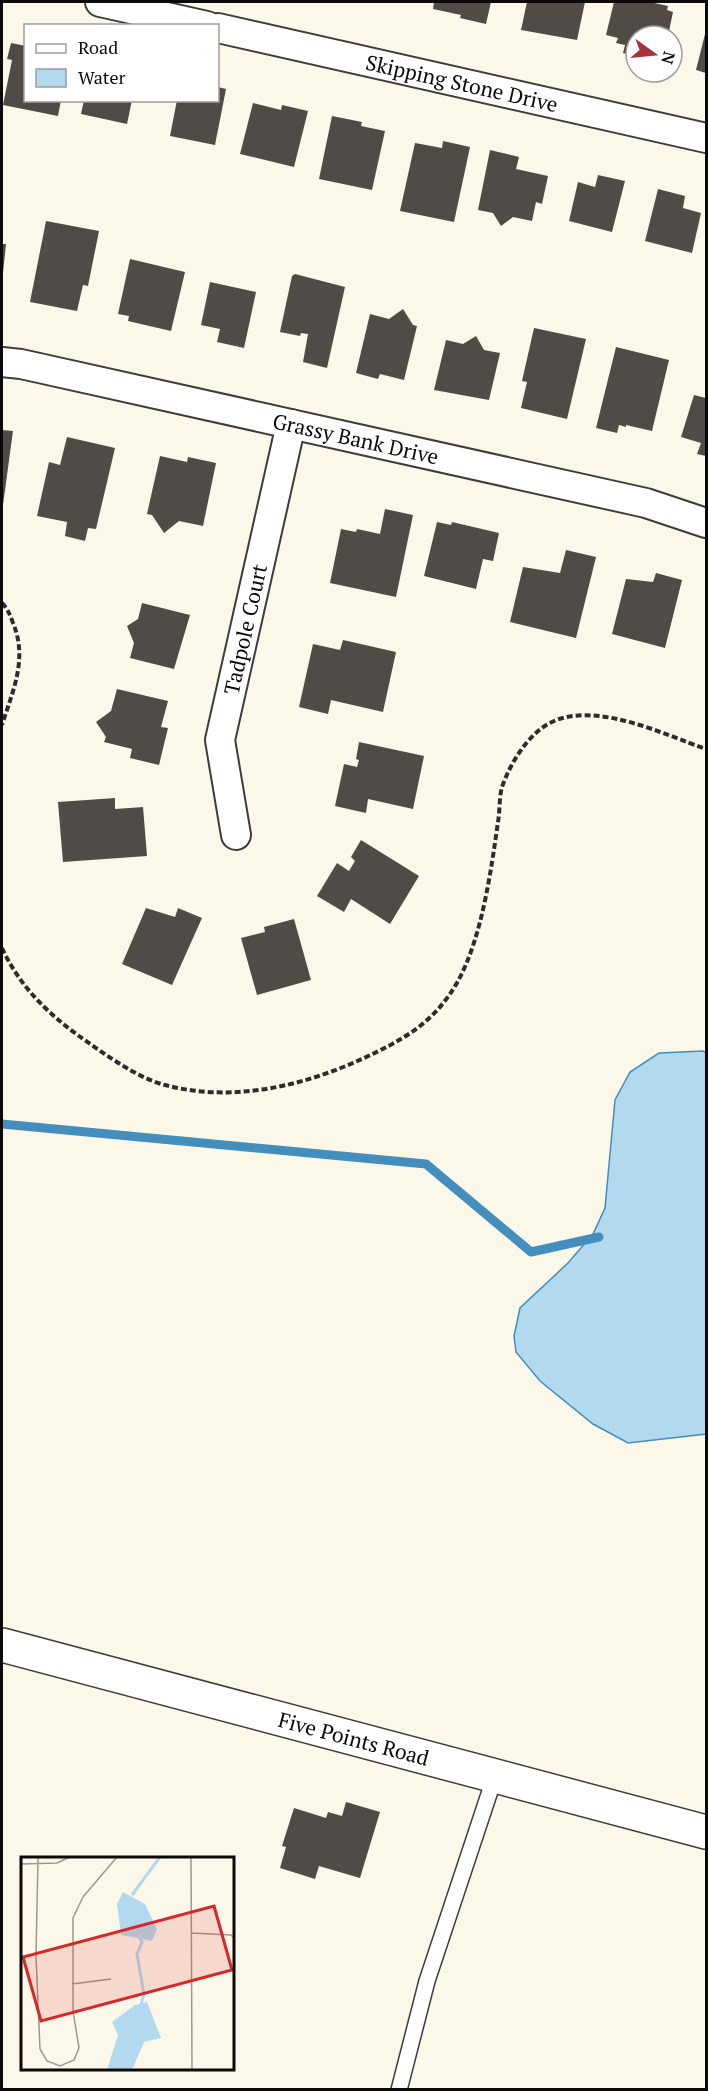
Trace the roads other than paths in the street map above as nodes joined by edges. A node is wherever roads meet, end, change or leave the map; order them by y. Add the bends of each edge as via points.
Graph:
1 (99, 2) edge
2 (198, 24) edge
3 (219, 28) edge
4 (706, 138) edge
5 (2, 362) edge
6 (291, 424) junction
7 (706, 523) edge
8 (236, 835) dead end
9 (2, 1645) edge
10 (495, 1776) junction
11 (706, 1832) edge
12 (399, 2090) edge

1 - 2 street
3 - 4 street, Skipping Stone Drive
5 - 6 street, Grassy Bank Drive
6 - 7 street, Grassy Bank Drive via 646,503
6 - 8 street, Tadpole Court via 220,740
9 - 10 street, Five Points Road
10 - 11 street, Five Points Road
10 - 12 lane via 427,1981

